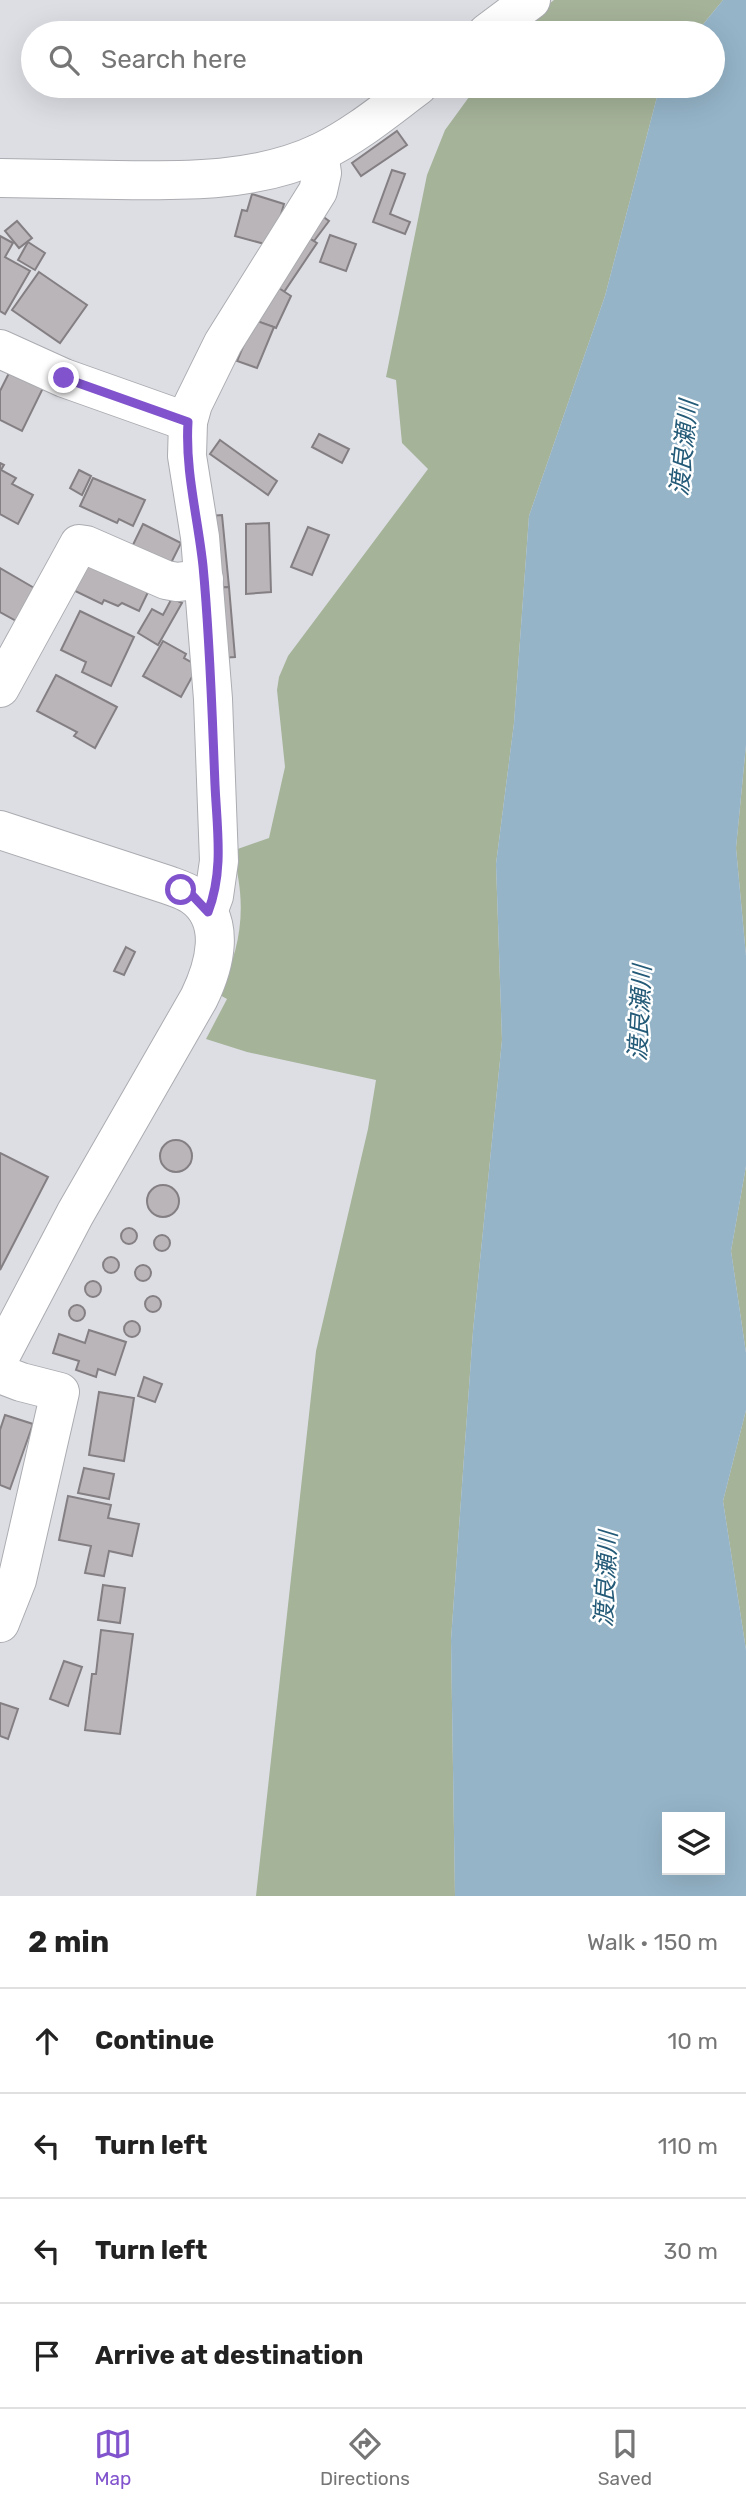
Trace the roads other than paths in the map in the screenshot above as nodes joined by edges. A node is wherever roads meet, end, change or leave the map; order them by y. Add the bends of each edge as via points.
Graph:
1 (531, 0) edge
2 (503, 21) edge
3 (402, 98) edge
4 (319, 153) junction
5 (0, 178) edge
6 (0, 349) edge
7 (188, 422) junction
8 (204, 579) junction
9 (0, 688) edge
10 (0, 830) edge
11 (208, 912) junction
12 (0, 1357) edge
13 (0, 1374) edge
14 (0, 1623) edge

1 - 2 street
3 - 4 street
4 - 5 street via 273,168 217,178
4 - 7 street via 322,173 318,191 223,342
6 - 7 street via 64,378
7 - 8 street via 187,456
8 - 9 street via 166,580 79,544
8 - 11 street via 219,861
10 - 11 street via 175,888 192,895
11 - 12 street via 215,951 209,977
13 - 14 street via 60,1392 17,1580

